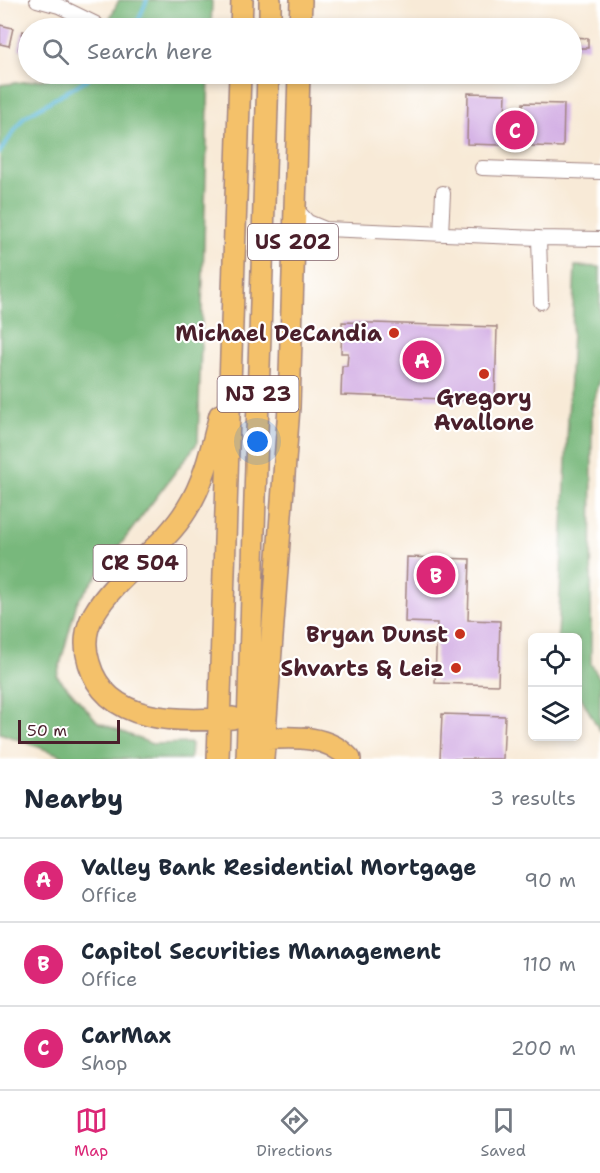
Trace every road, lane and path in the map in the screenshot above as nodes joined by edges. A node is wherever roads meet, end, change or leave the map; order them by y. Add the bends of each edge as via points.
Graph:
1 (37, 0) edge
2 (242, 0) edge
3 (270, 0) edge
4 (301, 0) edge
5 (84, 18) edge
6 (241, 18) edge
7 (270, 18) edge
8 (300, 18) edge
9 (240, 84) edge
10 (268, 84) edge
11 (299, 84) edge
12 (482, 168) dead end
13 (600, 172) edge
14 (443, 194) dead end
15 (294, 207) junction
16 (325, 229) junction
17 (441, 234) junction
18 (539, 238) junction
19 (600, 239) edge
20 (293, 248) junction
21 (541, 302) dead end
22 (230, 379) junction
23 (268, 695) junction
24 (249, 715) junction
25 (219, 719) junction
26 (256, 749) edge
27 (218, 759) edge
28 (350, 759) edge

1 - 5 street
2 - 6 highway
3 - 7 highway
4 - 8 highway
9 - 22 highway, US 202
10 - 24 highway, NJ 23
11 - 15 highway, US 202
12 - 13 street
14 - 17 street
15 - 16 street via 308,222
15 - 20 highway, US 202
16 - 17 street
16 - 20 street
17 - 18 street
18 - 19 street
18 - 21 street
20 - 23 highway, US 202 via 289,406
22 - 25 highway, US 202
22 - 25 highway, CR 504 via 210,454 189,507 107,597 90,624 86,644 98,684 123,706 147,716
23 - 24 highway
23 - 26 highway, US 202
24 - 25 highway, CR 504
24 - 26 highway, NJ 23
25 - 27 highway, US 202
26 - 27 highway via 232,743
26 - 28 highway via 309,738 337,748

